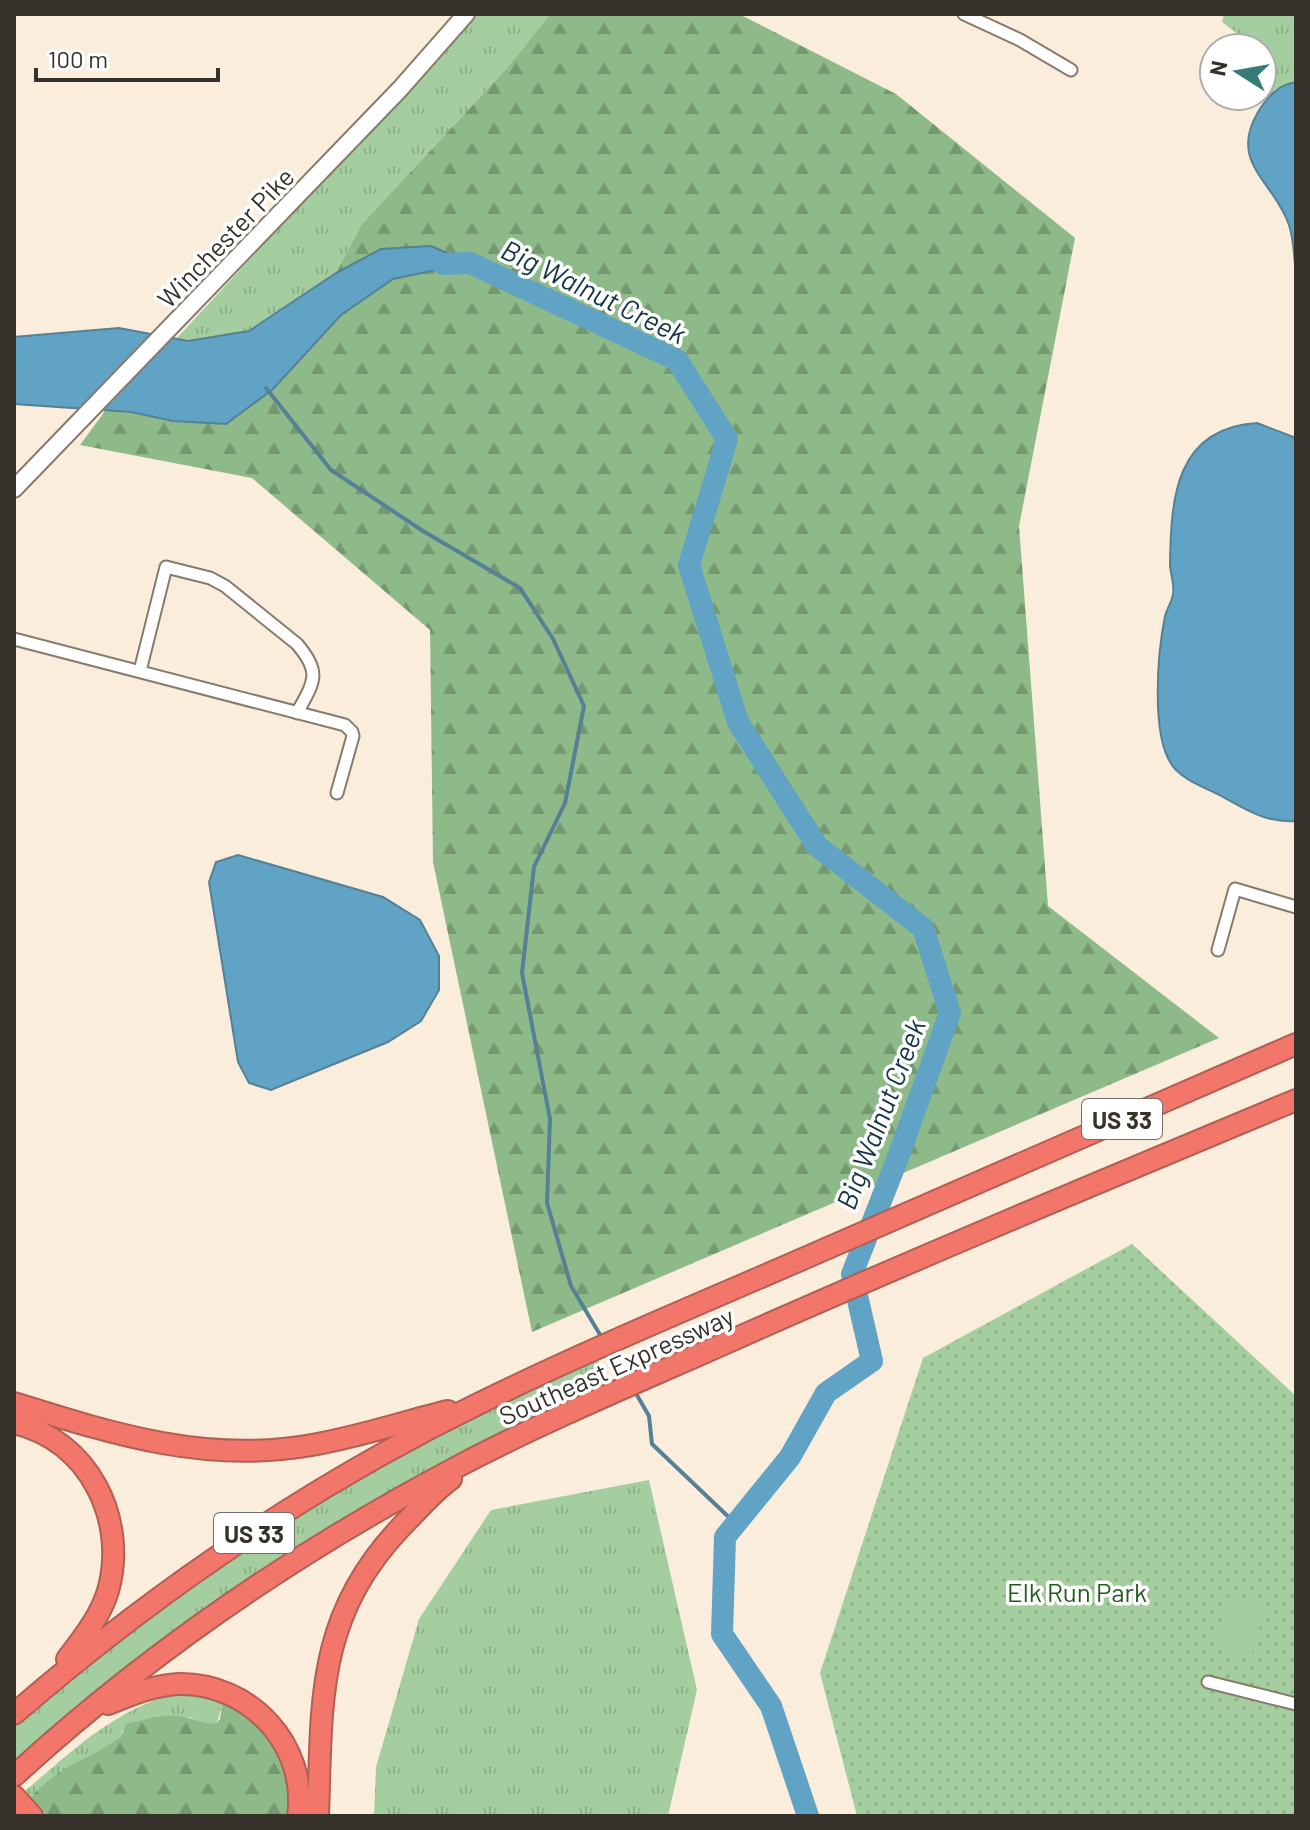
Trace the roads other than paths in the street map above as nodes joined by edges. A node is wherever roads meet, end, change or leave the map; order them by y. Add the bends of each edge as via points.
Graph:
1 (466, 14) edge
2 (964, 14) edge
3 (1071, 70) dead end
4 (14, 489) edge
5 (14, 639) edge
6 (140, 671) junction
7 (297, 713) junction
8 (337, 793) dead end
9 (1296, 907) edge
10 (1218, 950) dead end
11 (1296, 1044) edge
12 (1296, 1100) edge
13 (14, 1403) edge
14 (479, 1403) junction
15 (14, 1423) edge
16 (491, 1451) junction
17 (1208, 1682) dead end
18 (45, 1688) junction
19 (1296, 1704) edge
20 (89, 1711) junction
21 (14, 1714) edge
22 (14, 1776) edge
23 (14, 1796) edge
24 (32, 1816) edge
25 (298, 1816) edge
26 (318, 1816) edge

1 - 4 main road, Winchester Pike
2 - 3 street
5 - 6 street
6 - 7 street
6 - 7 street via 166,567 210,578 306,655 314,675
7 - 8 street via 345,725 352,732
9 - 10 street via 1235,889
11 - 14 highway, Southeast Expressway / US 33
12 - 16 highway, Southeast Expressway / US 33 via 779,1319
13 - 14 highway via 157,1444 238,1450 313,1445
14 - 18 highway, Southeast Expressway / US 33 via 302,1501 205,1565
15 - 18 highway via 56,1441 83,1465 95,1481 115,1551 102,1607
16 - 20 highway, Southeast Expressway / US 33 via 290,1564
16 - 26 highway via 446,1483 387,1541 347,1602 326,1670
17 - 19 street
18 - 21 highway, Southeast Expressway / US 33
20 - 22 highway, Southeast Expressway / US 33
20 - 25 highway via 178,1684 210,1687 238,1698 262,1714 283,1740 299,1789
23 - 24 highway

